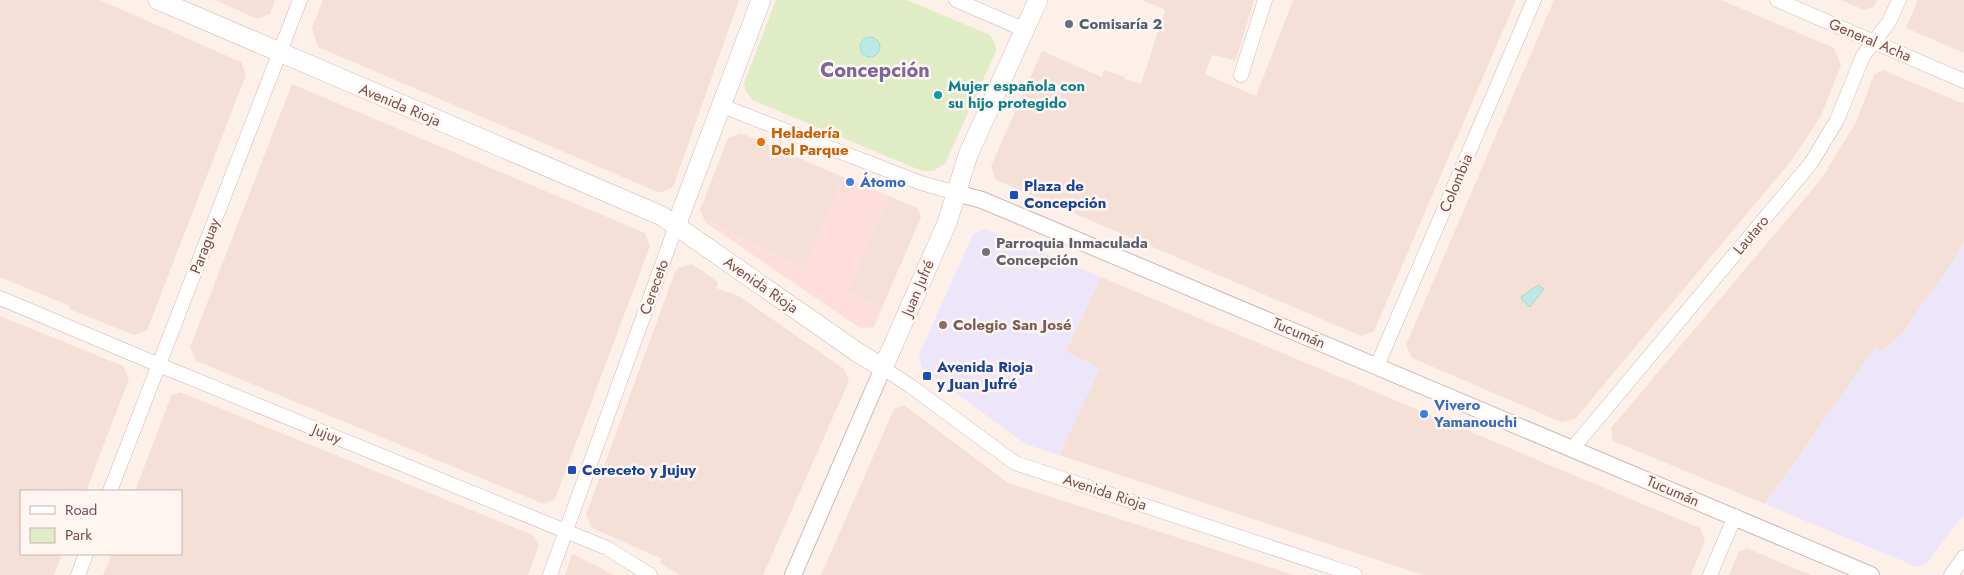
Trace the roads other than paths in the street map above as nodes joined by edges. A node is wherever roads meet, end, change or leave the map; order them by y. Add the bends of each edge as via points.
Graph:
1 (158, 0) edge
2 (300, 0) edge
3 (761, 0) edge
4 (956, 0) edge
5 (1038, 0) edge
6 (1266, 0) edge
7 (1534, 0) edge
8 (1777, 0) edge
9 (1899, 0) edge
10 (1025, 30) junction
11 (1874, 42) junction
12 (279, 53) junction
13 (1241, 75) dead end
14 (1964, 81) edge
15 (722, 106) junction
16 (956, 192) junction
17 (676, 226) junction
18 (0, 298) edge
19 (159, 365) junction
20 (1378, 366) junction
21 (883, 368) junction
22 (1572, 449) junction
23 (110, 490) edge
24 (1735, 516) junction
25 (566, 531) junction
26 (86, 555) edge
27 (1964, 557) edge
28 (78, 575) edge
29 (550, 575) edge
30 (650, 575) edge
31 (793, 575) edge
32 (1355, 575) edge
33 (1710, 575) edge
34 (1871, 575) edge
35 (1951, 575) edge

1 - 12 main road, Avenida Rioja
2 - 12 street, Paraguay
3 - 15 main road, Cereceto
4 - 10 street
5 - 10 main road, Juan Jufré
6 - 13 street
7 - 20 street, Colombia
8 - 11 street, General Acha
9 - 11 street, Lautaro via 1889,22
10 - 16 main road, Juan Jufré via 968,154
11 - 14 street, General Acha
11 - 22 street, Lautaro via 1863,56 1837,120 1811,163
12 - 17 main road, Avenida Rioja via 662,216
12 - 19 street, Paraguay
15 - 16 street, Tucumán via 921,183
15 - 17 main road, Cereceto
16 - 20 street, Tucumán via 982,200
16 - 21 main road, Juan Jufré via 947,223
17 - 21 main road, Avenida Rioja
17 - 25 street, Cereceto
18 - 19 street, Jujuy
19 - 23 street, Paraguay
19 - 25 street, Jujuy
20 - 22 street, Tucumán
21 - 31 street, Juan Jufré
21 - 32 street, Avenida Rioja via 1015,463
22 - 24 street, Tucumán
24 - 33 street
24 - 34 street, Tucumán
25 - 29 street, Cereceto
25 - 30 street, Jujuy via 607,548
26 - 28 street
27 - 35 street

